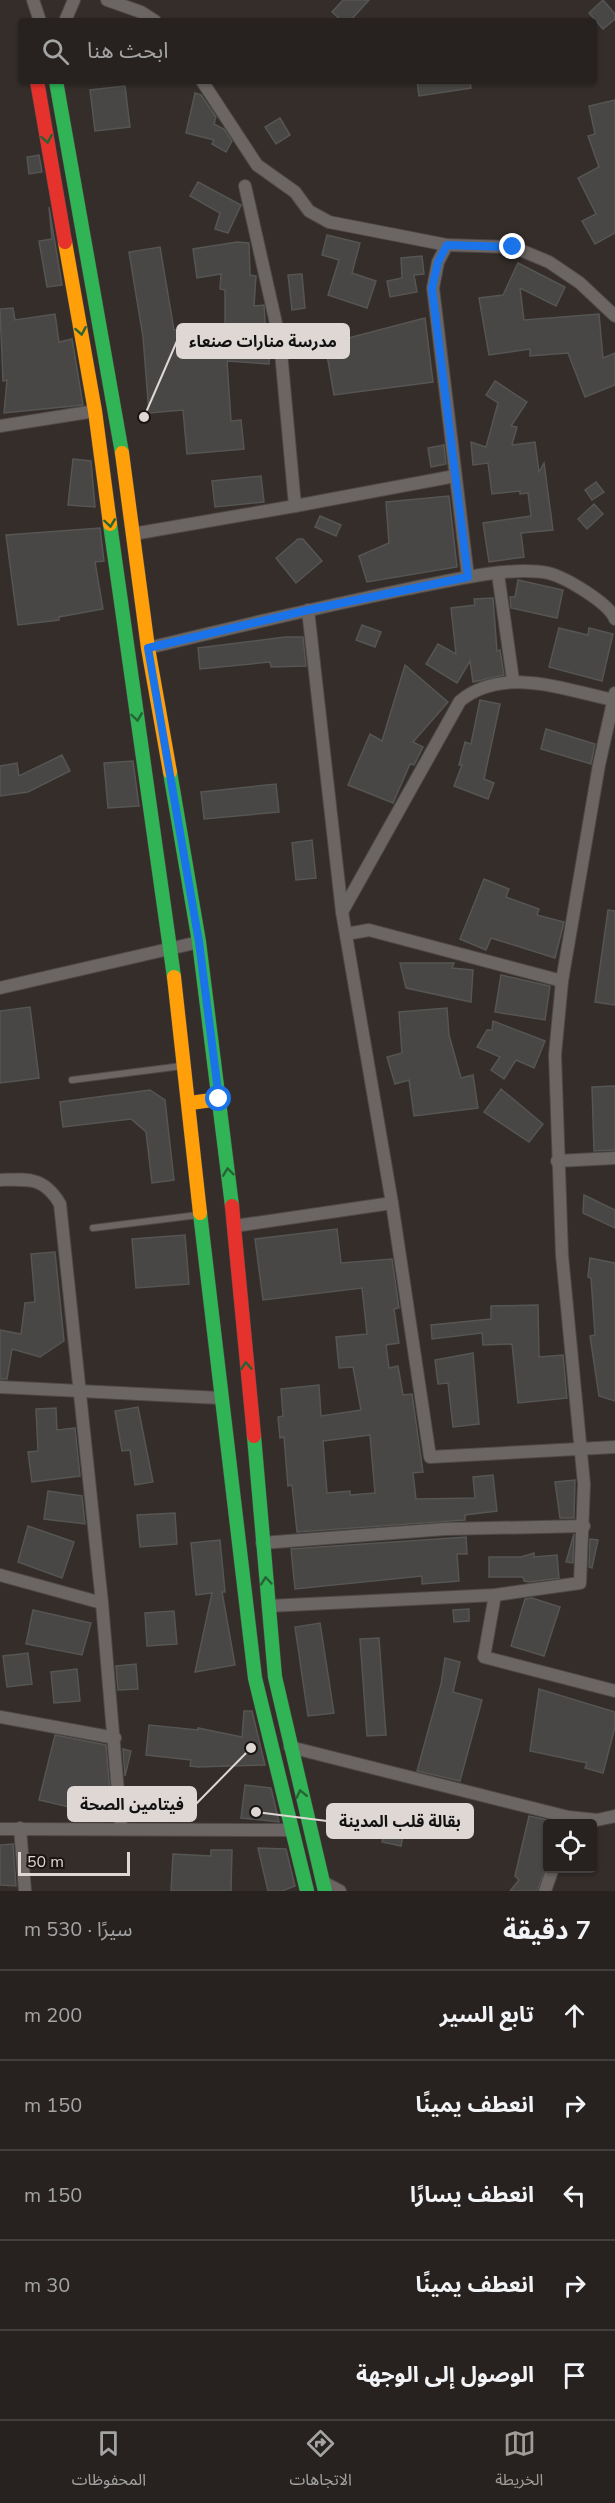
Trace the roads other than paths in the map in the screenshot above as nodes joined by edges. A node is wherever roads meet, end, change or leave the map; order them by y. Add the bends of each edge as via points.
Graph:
1 (33, 0) edge
2 (74, 0) edge
3 (106, 0) edge
4 (33, 18) edge
5 (39, 18) edge
6 (66, 18) edge
7 (150, 18) edge
8 (38, 84) edge
9 (57, 84) edge
10 (204, 84) edge
11 (245, 186) dead end
12 (447, 245) junction
13 (615, 316) edge
14 (95, 411) junction
15 (0, 426) edge
16 (455, 476) junction
17 (295, 506) junction
18 (133, 534) junction
19 (498, 574) junction
20 (468, 577) junction
21 (308, 610) junction
22 (615, 619) edge
23 (148, 648) junction
24 (513, 680) junction
25 (614, 696) edge
26 (342, 912) junction
27 (346, 934) junction
28 (199, 942) junction
29 (171, 947) junction
30 (562, 981) junction
31 (0, 988) edge
32 (185, 1065) junction
33 (72, 1080) dead end
34 (219, 1099) junction
35 (190, 1103) junction
36 (615, 1158) edge
37 (557, 1161) junction
38 (0, 1180) edge
39 (392, 1203) junction
40 (201, 1214) junction
41 (235, 1226) junction
42 (93, 1228) dead end
43 (0, 1387) edge
44 (82, 1392) junction
45 (220, 1398) junction
46 (249, 1399) junction
47 (615, 1447) edge
48 (581, 1448) junction
49 (584, 1526) junction
50 (262, 1543) junction
51 (0, 1575) edge
52 (495, 1595) junction
53 (102, 1603) junction
54 (268, 1606) junction
55 (615, 1691) edge
56 (0, 1717) edge
57 (116, 1738) junction
58 (290, 1747) junction
59 (615, 1816) edge
60 (563, 1819) edge
61 (597, 1820) edge
62 (20, 1828) junction
63 (121, 1828) junction
64 (0, 1829) edge
65 (290, 1830) junction
66 (309, 1831) junction
67 (552, 1873) edge
68 (324, 1887) edge
69 (25, 1891) edge
70 (307, 1891) edge
71 (340, 1891) edge
72 (545, 1891) edge

1 - 4 street
1 - 5 street
2 - 6 street
3 - 7 street
8 -> 14 street
9 - 18 street via 116,412
10 - 12 street via 257,165 295,192 309,211 329,222
11 - 17 street via 280,341
12 - 13 street via 513,247 549,262 580,283
12 - 16 street via 432,288
14 - 15 street
14 -> 29 street
16 - 17 street
16 - 20 street
17 - 18 street
18 - 23 street
19 - 20 street
19 - 22 street via 548,573 595,598
19 - 24 street
20 - 21 street
21 - 23 street
21 - 26 street
23 - 28 street
24 - 25 street
24 - 26 street via 482,688 460,701
25 - 30 street
26 - 27 street
27 - 30 street via 369,930
27 - 39 street
28 - 29 street
28 - 34 street
29 - 31 street
29 - 32 street
30 - 37 street via 555,1055
32 - 33 lane
32 - 35 street
34 - 35 street
41 -> 34 street
35 - 40 street
36 - 37 street
37 - 48 street
38 - 44 street via 30,1179 50,1188 60,1204
39 - 41 street
39 - 48 street via 430,1457
40 - 42 lane
40 - 45 street
46 -> 41 street
43 - 44 street
44 - 45 street
44 - 53 street
45 - 46 street
45 - 65 street via 255,1678
46 - 50 street
47 - 48 street
48 - 49 street
49 - 50 street via 445,1529
49 - 52 street via 580,1583
54 -> 50 street
51 - 53 street
52 - 54 street
52 - 55 street via 484,1657
53 - 57 street
54 - 58 street via 275,1677
56 - 57 street
57 - 63 street
58 - 60 street
66 -> 58 street
59 - 61 street
62 - 63 street
62 - 64 street
62 - 69 street
63 - 65 street
65 - 66 street
65 - 70 street
66 - 68 street
67 - 72 street
68 - 71 street

